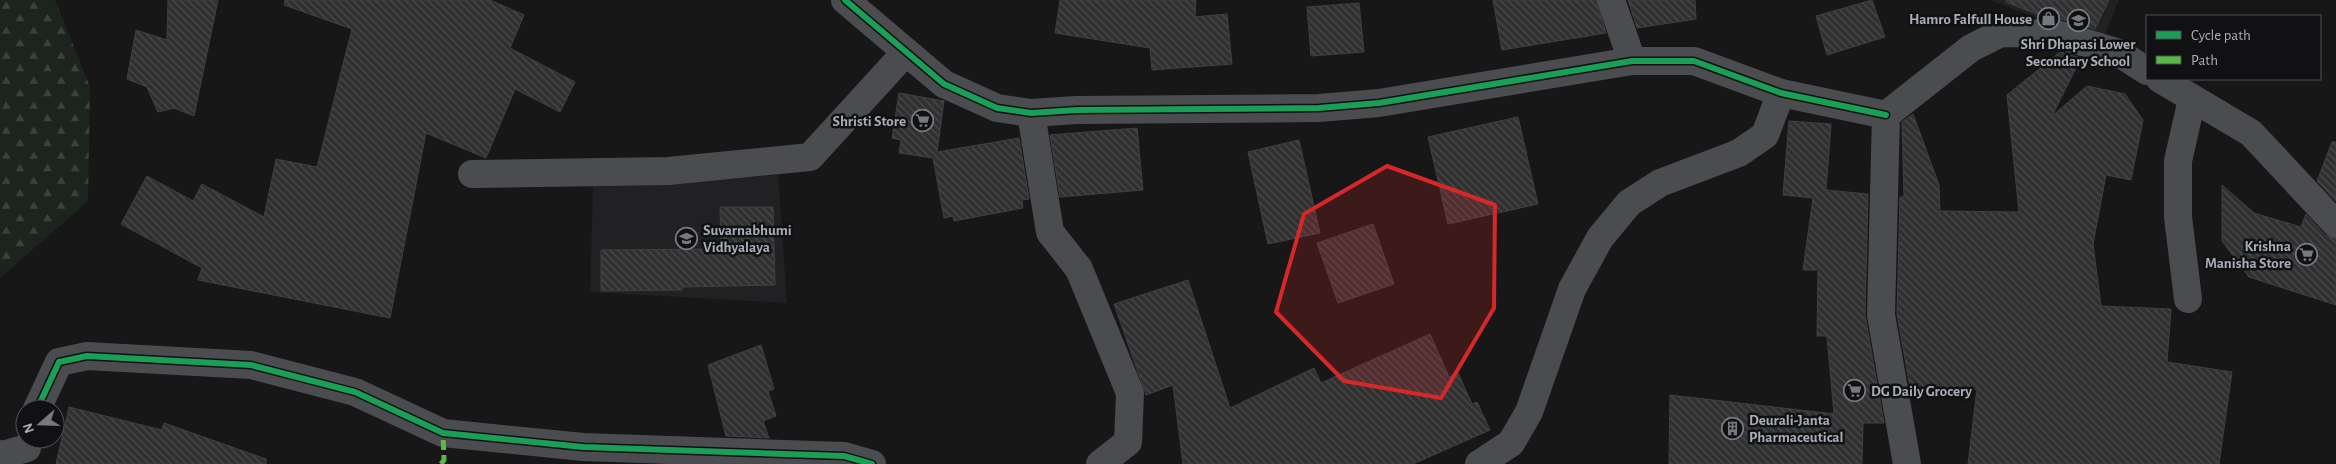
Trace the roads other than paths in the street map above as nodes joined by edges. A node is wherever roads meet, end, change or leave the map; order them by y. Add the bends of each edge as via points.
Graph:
1 (844, 0) edge
2 (1611, 0) edge
3 (906, 52) junction
4 (1632, 61) junction
5 (2146, 70) edge
6 (2162, 80) edge
7 (1781, 93) junction
8 (2192, 99) junction
9 (1031, 113) junction
10 (1886, 115) junction
11 (472, 174) dead end
12 (2336, 224) edge
13 (2188, 299) dead end
14 (42, 399) edge
15 (30, 450) edge
16 (0, 454) edge
17 (872, 464) edge
18 (1100, 464) edge
19 (1479, 464) edge
20 (1908, 464) edge

1 - 3 street
2 - 4 street
3 - 9 street via 944,84 996,108
3 - 11 street via 810,157 668,171
4 - 7 street via 1694,61
4 - 9 street via 1379,103 1319,108
5 - 10 street via 2119,53 2056,34 2001,33 1971,48
6 - 8 street
7 - 10 street
7 - 19 street via 1765,135 1740,153 1660,184 1628,203 1600,238 1572,289 1529,412 1511,443
8 - 12 street via 2251,133
8 - 13 street via 2178,160 2178,217
9 - 18 street via 1050,232 1079,269 1130,393 1128,442
10 - 20 street via 1881,315
14 - 17 street via 59,362 87,356 251,365 355,392 442,433 583,447 844,456
15 - 16 street

